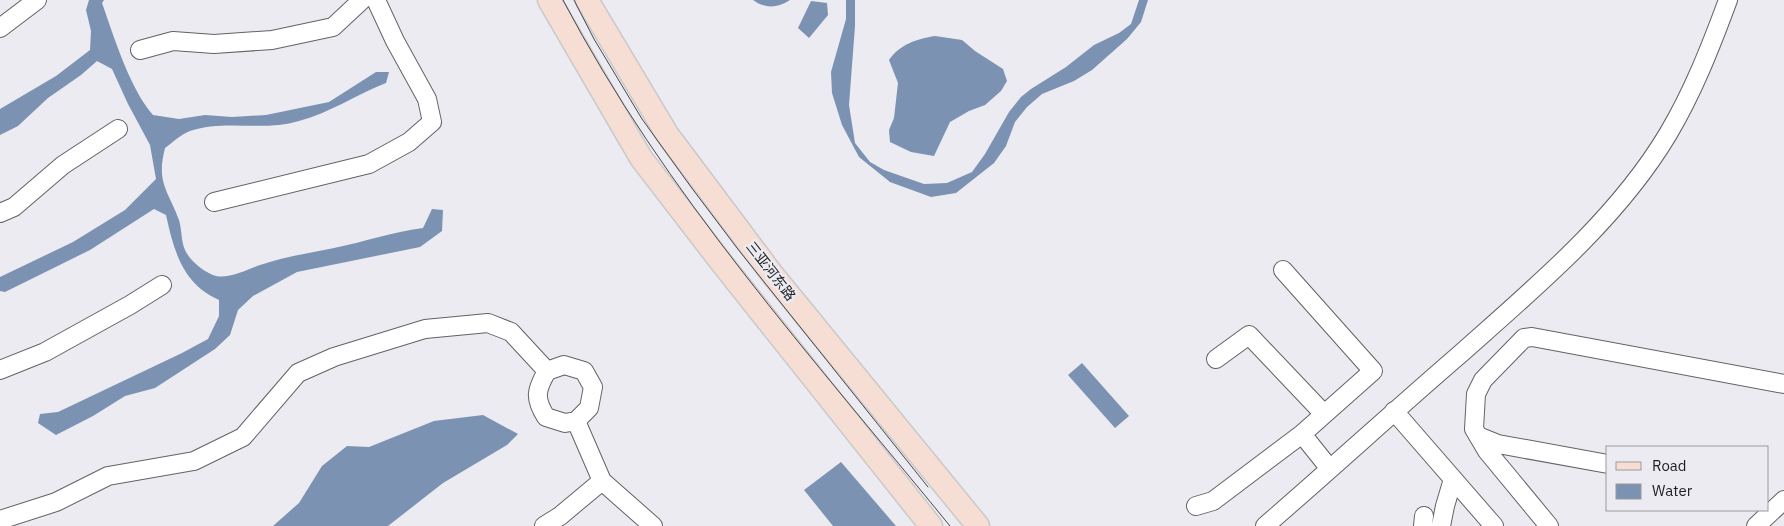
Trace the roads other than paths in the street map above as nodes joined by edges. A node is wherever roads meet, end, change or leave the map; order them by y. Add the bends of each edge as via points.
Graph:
1 (37, 0) edge
2 (362, 0) edge
3 (376, 0) edge
4 (549, 0) edge
5 (587, 0) edge
6 (1728, 0) edge
7 (0, 28) edge
8 (140, 50) dead end
9 (118, 129) dead end
10 (214, 202) dead end
11 (0, 213) edge
12 (1283, 270) dead end
13 (162, 285) dead end
14 (1216, 359) dead end
15 (0, 370) edge
16 (547, 371) junction
17 (1784, 384) edge
18 (1394, 411) junction
19 (1324, 414) junction
20 (576, 420) junction
21 (1302, 434) junction
22 (1478, 436) junction
23 (1606, 464) edge
24 (1330, 469) junction
25 (1453, 480) junction
26 (602, 481) junction
27 (1784, 500) edge
28 (1196, 506) dead end
29 (0, 520) edge
30 (544, 526) edge
31 (653, 526) edge
32 (931, 526) edge
33 (978, 526) edge
34 (1265, 526) edge
35 (1441, 526) edge
36 (1494, 526) edge
37 (1549, 526) edge
38 (1756, 526) edge

1 - 7 street
2 - 8 street via 333,28 272,40 214,44 173,41
3 - 10 street via 427,98 432,122 409,142 369,164
4 - 32 main road via 641,158
5 - 33 main road, 三亚河东路 via 672,142 772,274
6 - 18 street via 1705,60 1668,134 1632,186 1524,297
9 - 11 street via 63,165 14,206
12 - 19 street via 1373,372
13 - 15 street via 45,352
14 - 19 street via 1249,335
16 - 20 street via 538,386 538,404 546,417 565,423
16 - 20 street via 564,365 584,371 593,387 589,408
16 - 29 street via 511,332 488,323 425,329 334,357 298,373 243,437 194,461 108,476 56,502
17 - 22 street via 1524,338 1484,380 1476,394 1474,428
18 - 24 street
18 - 25 street
19 - 21 street
20 - 26 street
21 - 24 street
21 - 28 street via 1213,501
22 - 23 street via 1498,444
22 - 37 street
24 - 34 street
25 - 35 street
25 - 36 street
26 - 30 street
26 - 31 street
27 - 38 street

